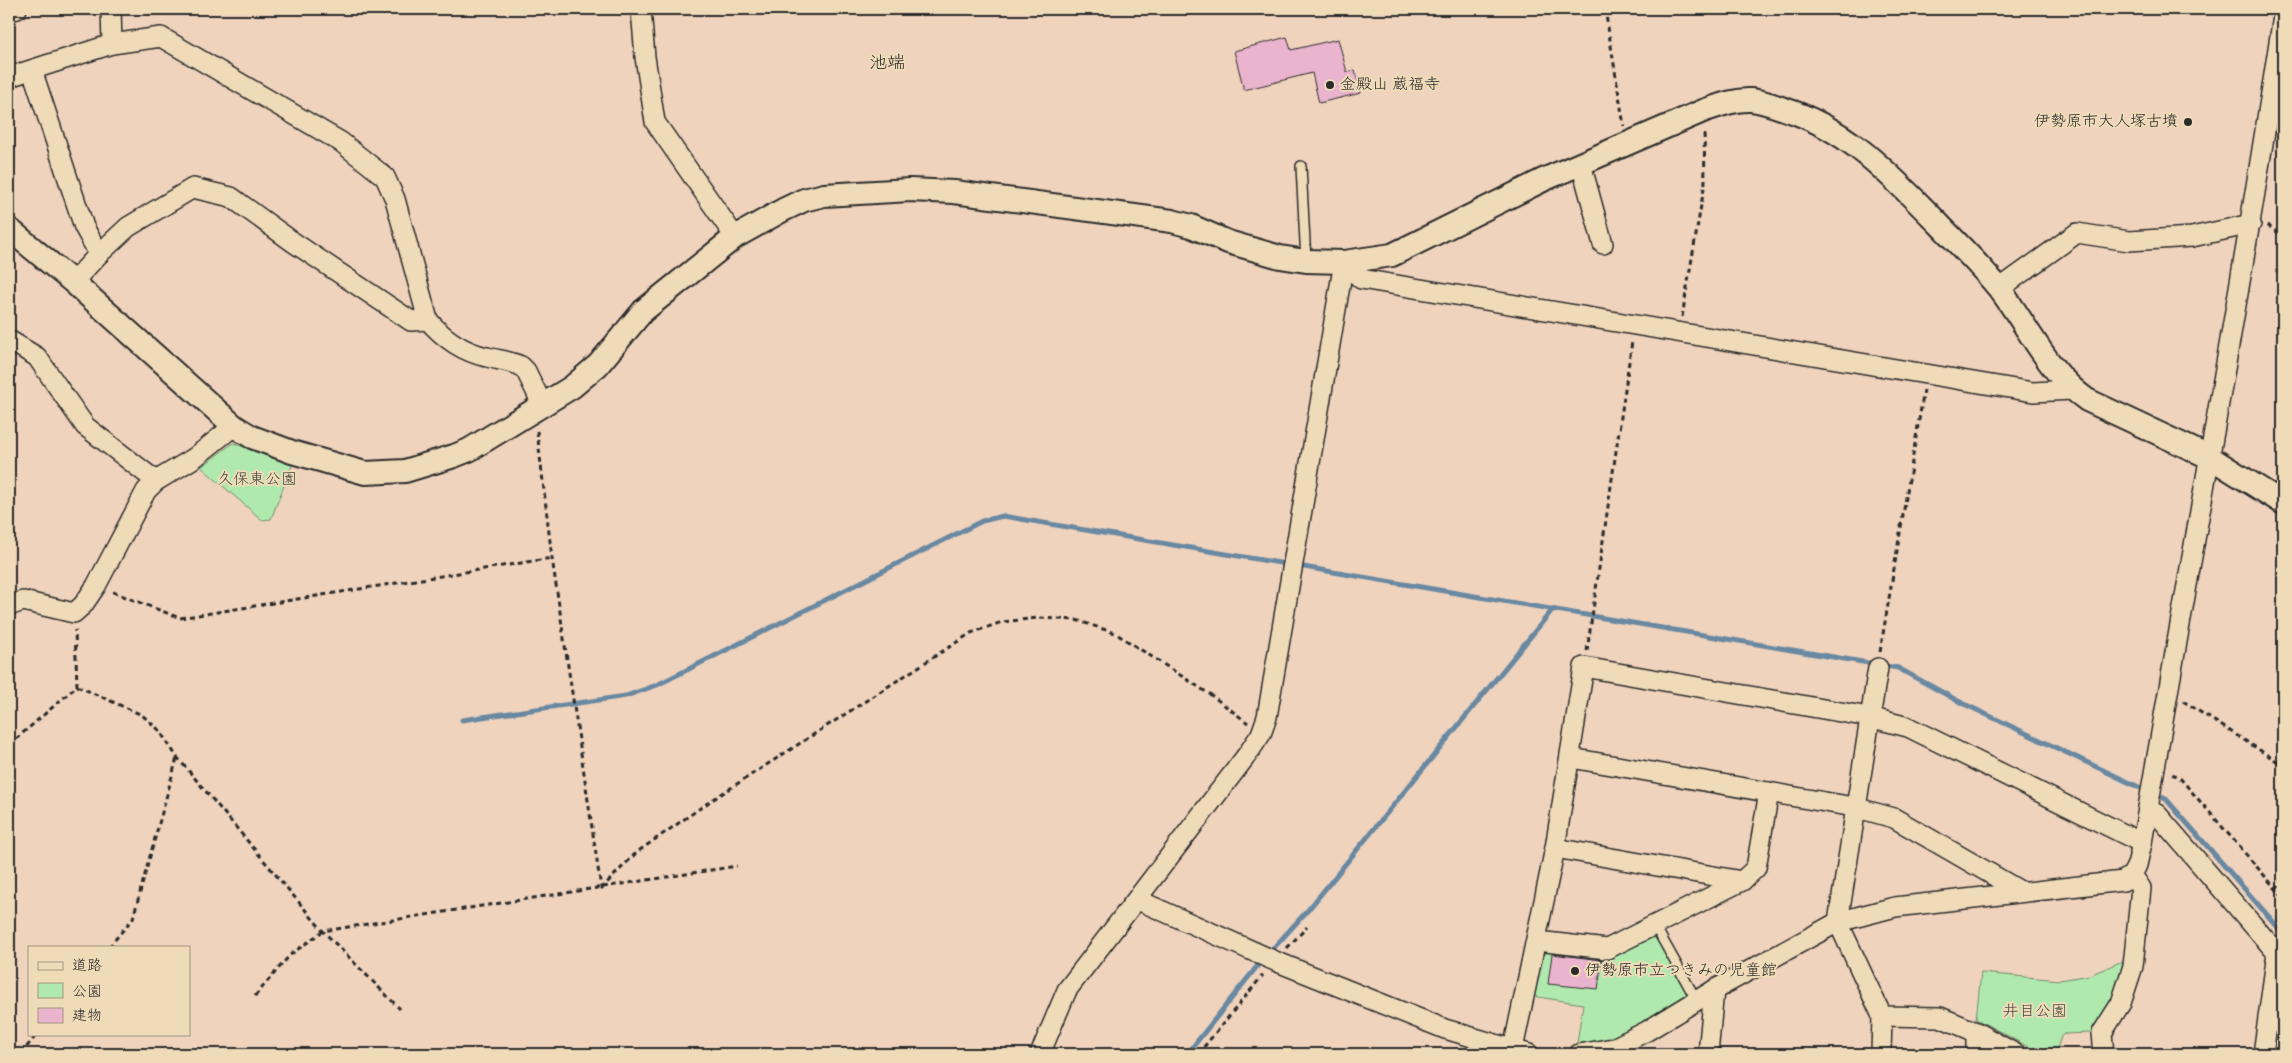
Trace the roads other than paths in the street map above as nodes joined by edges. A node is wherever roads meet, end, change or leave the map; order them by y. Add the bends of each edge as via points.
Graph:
1 (17, 9) edge
2 (111, 9) edge
3 (641, 9) edge
4 (9, 11) edge
5 (2283, 16) edge
6 (112, 44) junction
7 (32, 70) junction
8 (9, 78) edge
9 (1581, 164) junction
10 (1301, 166) dead end
11 (2251, 224) junction
12 (9, 229) edge
13 (735, 237) junction
14 (1603, 244) dead end
15 (100, 254) junction
16 (1306, 261) junction
17 (1344, 262) junction
18 (73, 282) junction
19 (1999, 289) junction
20 (428, 320) junction
21 (9, 340) edge
22 (2072, 390) junction
23 (539, 408) junction
24 (234, 426) junction
25 (2211, 458) junction
26 (156, 481) junction
27 (2283, 503) edge
28 (9, 606) edge
29 (1878, 668) road end
30 (1869, 717) junction
31 (1571, 758) junction
32 (1769, 792) junction
33 (2149, 804) junction
34 (1854, 807) junction
35 (2142, 843) junction
36 (1555, 848) junction
37 (2132, 875) junction
38 (1742, 882) junction
39 (2022, 892) junction
40 (1138, 900) junction
41 (1838, 922) junction
42 (1655, 926) junction
43 (1537, 941) junction
44 (1714, 990) junction
45 (1696, 1000) junction
46 (1882, 1016) junction
47 (1976, 1032) junction
48 (1519, 1053) edge
49 (1040, 1054) edge
50 (1584, 1054) edge
51 (1708, 1054) edge
52 (1881, 1054) edge
53 (1976, 1054) edge
54 (2016, 1054) edge
55 (2104, 1054) edge
56 (2263, 1054) edge

1 - 4 street
2 - 6 street
3 - 13 street via 644,57 655,122
5 - 11 street
6 - 7 street
6 - 20 street via 161,37 341,142 385,177 396,199
7 - 8 street
7 - 15 street via 84,228
9 - 14 street
9 - 17 street via 1392,255
9 - 19 street via 1728,103 1750,100 1803,115 1829,127 1868,155
10 - 16 lane
11 - 19 street via 2192,237 2130,241 2077,233
11 - 25 street
12 - 18 street
13 - 16 street via 790,207 824,196 910,190 995,195 1172,221 1228,242
13 - 23 street via 643,311 598,365
15 - 18 street
15 - 20 street via 128,227 193,188 231,197 411,321
16 - 17 street
17 - 22 street via 1361,278 2033,392
17 - 40 street via 1267,718 1261,734
18 - 24 street
19 - 22 street via 2060,379
20 - 23 street via 451,341 474,354 521,366 526,371
21 - 26 street via 37,356 85,426
22 - 25 street
23 - 24 street via 469,450 419,467 385,474 365,473 300,455 252,437
24 - 26 street via 194,458
25 - 27 street
25 - 33 street
26 - 28 street via 142,500 96,586 74,613 23,601
29 - 30 street
30 - 31 street via 1584,667
30 - 34 street
30 - 35 street via 1908,727
31 - 32 street
31 - 36 street
32 - 34 street
32 - 38 street via 1756,868
33 - 35 street
33 - 56 street via 2277,953
34 - 39 street via 1894,818
34 - 41 street
35 - 37 street
36 - 38 street
36 - 43 street
37 - 39 street via 2123,881
37 - 55 street via 2141,888 2133,966 2121,1003 2102,1033
38 - 42 street
39 - 41 street via 1894,907
40 - 48 street via 1275,961 1445,1029
40 - 49 street via 1067,990
41 - 44 street
41 - 46 street
42 - 43 street via 1607,949
42 - 45 lane
43 - 48 street
44 - 45 street
44 - 51 street
45 - 50 street via 1613,1048
46 - 47 street via 1940,1016
46 - 52 street
47 - 53 street
47 - 54 street

